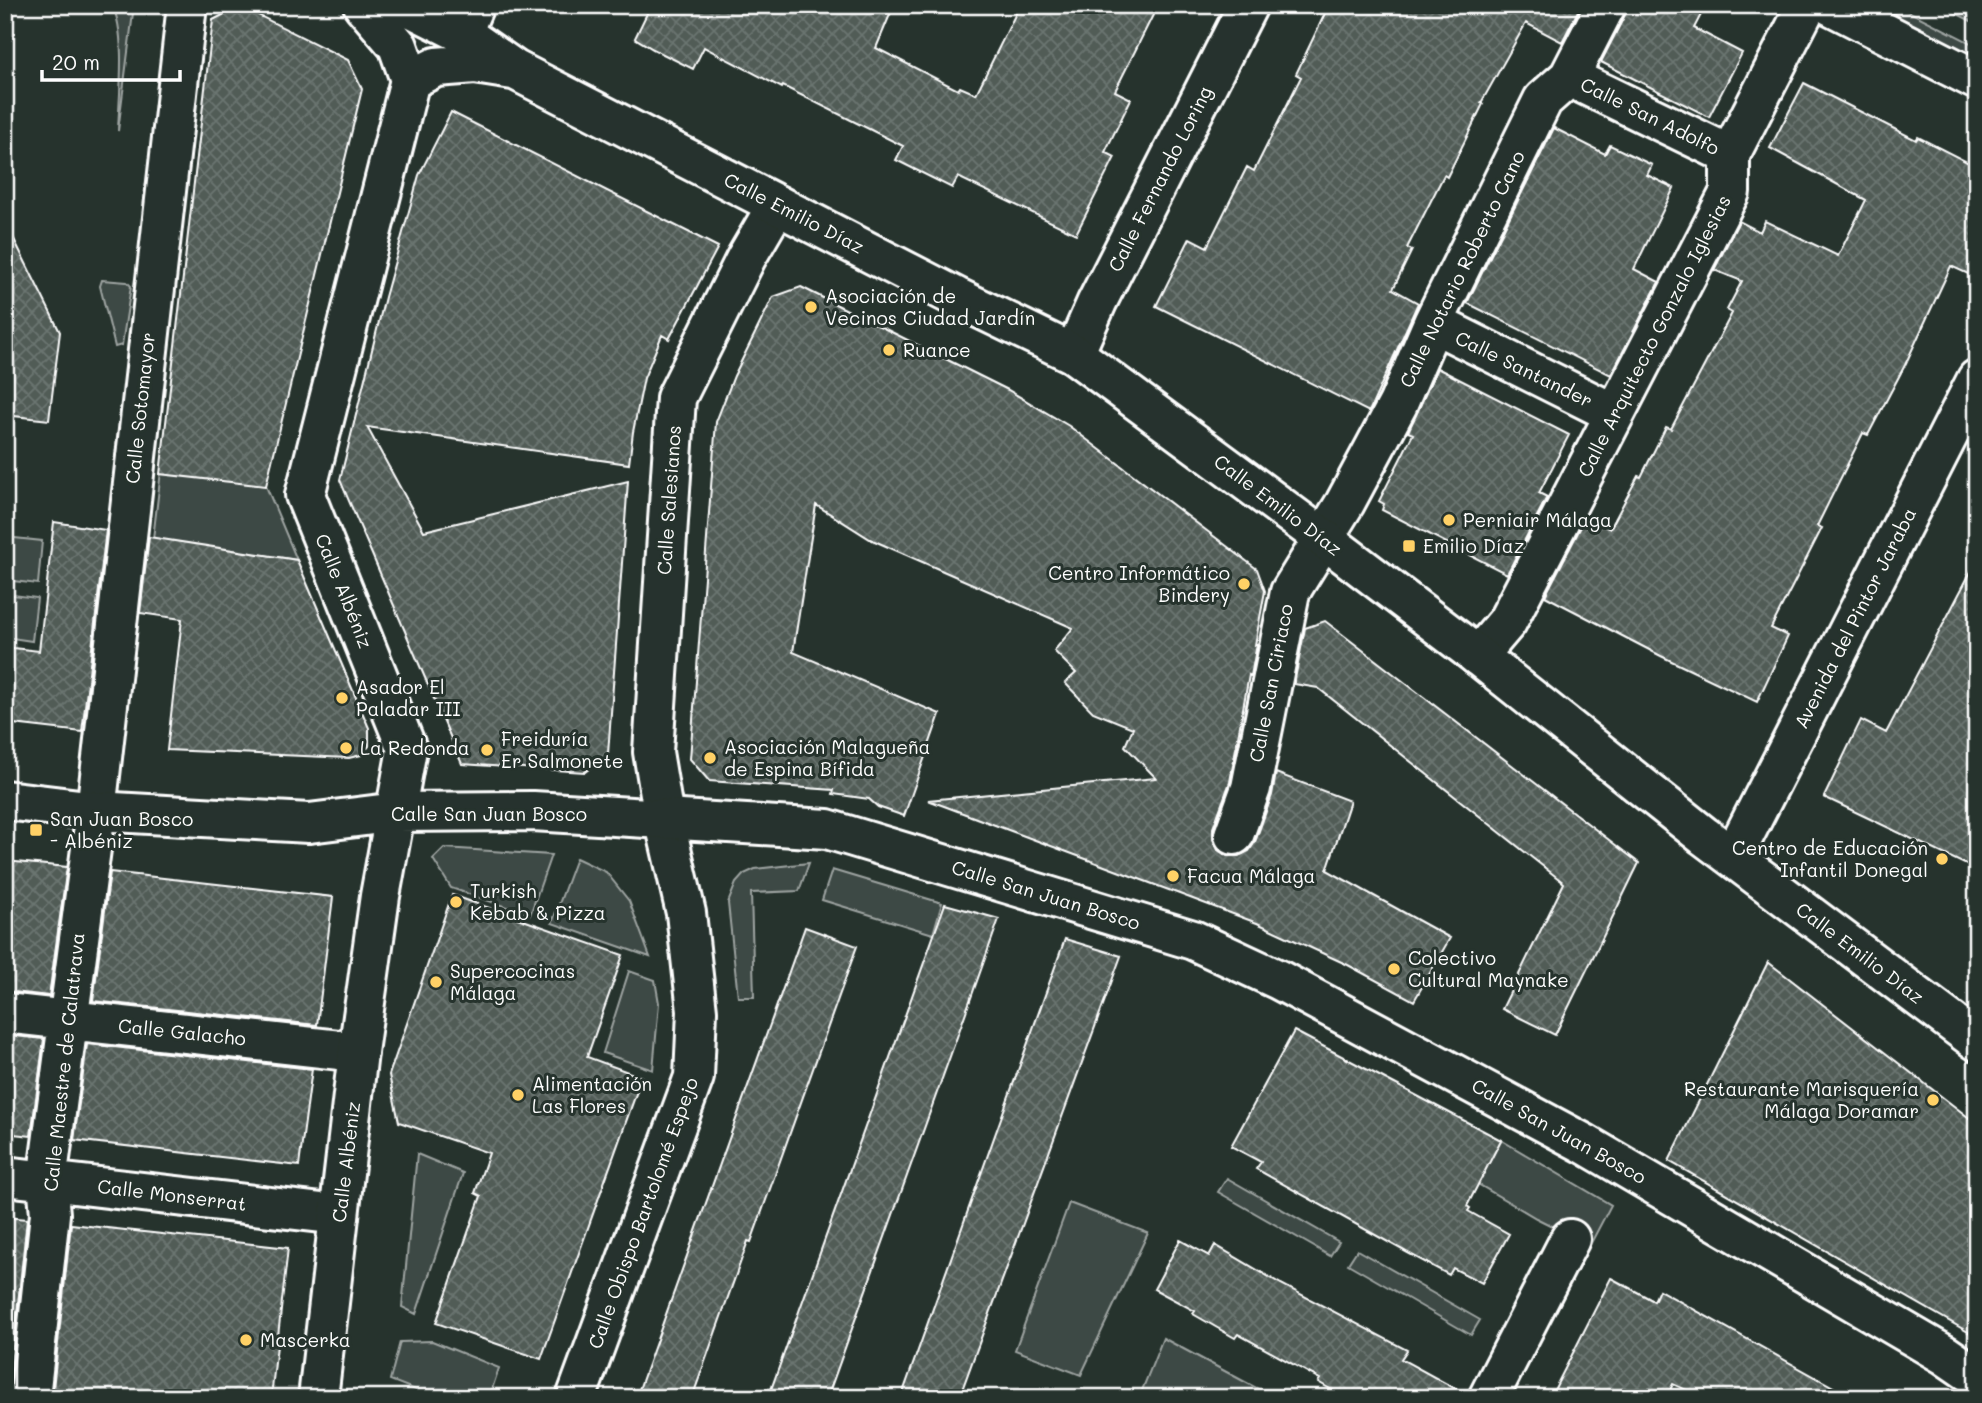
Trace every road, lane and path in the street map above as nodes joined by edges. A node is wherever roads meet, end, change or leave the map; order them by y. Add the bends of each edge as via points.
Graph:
1 (187, 5) edge
2 (363, 5) edge
3 (407, 5) edge
4 (1248, 5) edge
5 (1606, 5) edge
6 (1807, 5) edge
7 (1830, 5) edge
8 (468, 19) edge
9 (515, 70) junction
10 (1569, 76) junction
11 (410, 80) junction
12 (1977, 80) edge
13 (1730, 155) junction
14 (777, 205) junction
15 (1433, 324) junction
16 (1074, 354) junction
17 (1977, 379) edge
18 (1615, 414) junction
19 (1323, 538) junction
20 (1478, 656) junction
21 (5, 800) edge
22 (96, 810) junction
23 (397, 812) junction
24 (664, 818) junction
25 (1234, 835) dead end
26 (1732, 857) junction
27 (5, 1013) edge
28 (67, 1020) junction
29 (1977, 1041) edge
30 (359, 1052) junction
31 (5, 1176) edge
32 (47, 1181) junction
33 (339, 1215) junction
34 (1570, 1239) dead end
35 (1977, 1377) edge
36 (30, 1398) edge
37 (318, 1398) edge
38 (576, 1398) edge
39 (1488, 1398) edge

1 - 22 street, Calle Sotomayor
2 - 11 street via 398,46
3 - 8 street, Calle Emilio Díaz
4 - 16 street, Calle Fernando Loring
5 - 10 street, Calle Notario Roberto Cano
6 - 13 street, Calle Arquitecto Gonzalo Iglesias
7 - 12 street
8 - 9 street, Calle Emilio Díaz
9 - 11 street, Calle Emilio Díaz via 475,64 436,67
9 - 14 street, Calle Emilio Díaz
10 - 13 street, Calle San Adolfo
10 - 15 street, Calle Notario Roberto Cano via 1543,100
11 - 23 street, Calle Albéniz via 305,495 407,749
13 - 18 street, Calle Arquitecto Gonzalo Iglesias via 1730,192
14 - 16 street, Calle Emilio Díaz
14 - 24 street, Calle Salesianos via 676,398 653,752
15 - 18 street, Calle Santander
15 - 19 street, Calle Notario Roberto Cano via 1398,404
16 - 19 street, Calle Emilio Díaz
17 - 26 street, Avenida del Pintor Jaraba
18 - 20 street, Calle Arquitecto Gonzalo Iglesias via 1507,622
19 - 20 street, Calle Emilio Díaz
19 - 25 street, Calle San Ciriaco via 1290,592 1251,788
20 - 26 street, Calle Emilio Díaz
21 - 22 street, Calle San Juan Bosco
22 - 23 street, Calle San Juan Bosco via 309,822
22 - 28 street, Calle Maestre de Calatrava
23 - 24 street, Calle San Juan Bosco via 533,811
23 - 30 street, Calle Albéniz via 380,896
24 - 35 street, Calle San Juan Bosco via 827,829 1193,940 1279,980 1585,1144
24 - 38 street, Calle Obispo Bartolomé Espejo via 686,913 696,1011 694,1077
26 - 29 street, Calle Emilio Díaz
27 - 28 street, Calle Galacho
28 - 30 street, Calle Galacho
28 - 32 street, Calle Maestre de Calatrava
30 - 33 street, Calle Albéniz
31 - 32 street, Calle Monserrat
32 - 33 street, Calle Monserrat
32 - 36 street, Calle Maestre de Calatrava via 50,1214
33 - 37 street, Calle Albéniz
34 - 39 street

